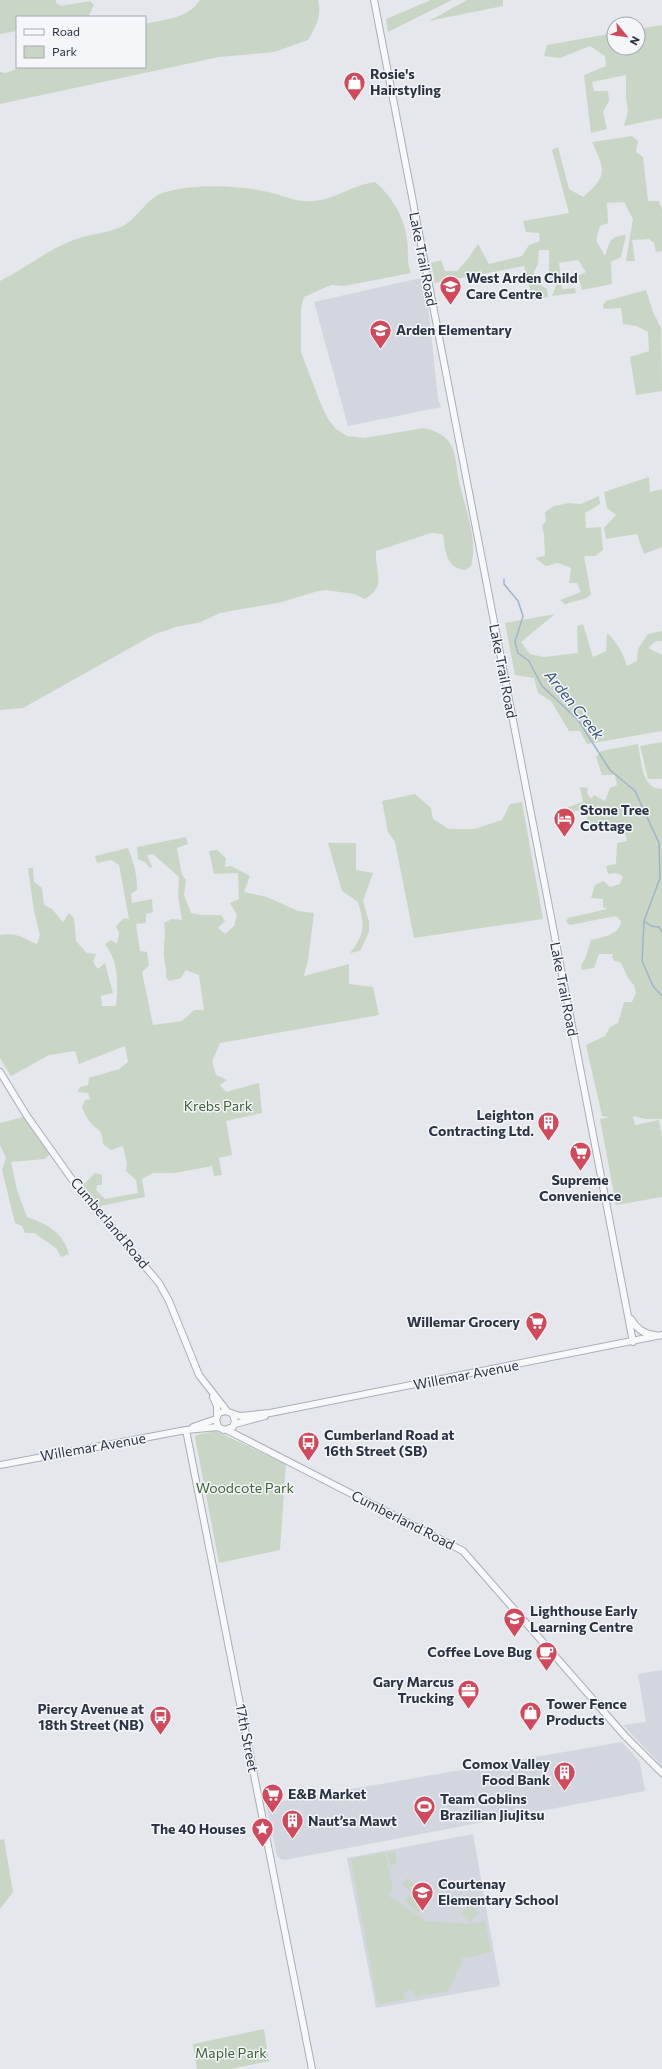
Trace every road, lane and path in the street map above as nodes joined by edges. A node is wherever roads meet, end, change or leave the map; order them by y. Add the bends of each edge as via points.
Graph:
1 (374, 0) edge
2 (0, 1072) edge
3 (628, 1314) junction
4 (660, 1336) edge
5 (633, 1342) junction
6 (204, 1384) junction
7 (230, 1413) junction
8 (270, 1413) junction
9 (217, 1417) junction
10 (234, 1424) junction
11 (218, 1427) junction
12 (186, 1430) junction
13 (227, 1430) junction
14 (249, 1441) junction
15 (0, 1465) edge
16 (662, 1773) edge
17 (312, 2069) edge

1 - 3 street, Lake Trail Road
2 - 6 street, Cumberland Road via 27,1116 71,1178 159,1283
3 - 4 street via 638,1329 646,1334
3 - 5 street, Lake Trail Road
4 - 5 street, Willemar Avenue
5 - 8 street, Willemar Avenue
6 - 7 street, Cumberland Road
6 - 9 street, Cumberland Road via 217,1406
7 - 8 street, Willemar Avenue via 240,1416
7 - 9 street via 222,1412
7 - 10 street
8 - 10 street, Willemar Avenue
9 - 11 street
9 - 12 street, Willemar Avenue
10 - 13 street
10 - 14 street, Cumberland Road
11 - 12 street, Willemar Avenue
11 - 13 street
12 - 15 street, Willemar Avenue
12 - 17 street, 17th Street
13 - 14 street, Cumberland Road
14 - 16 street, Cumberland Road via 463,1551 625,1736

